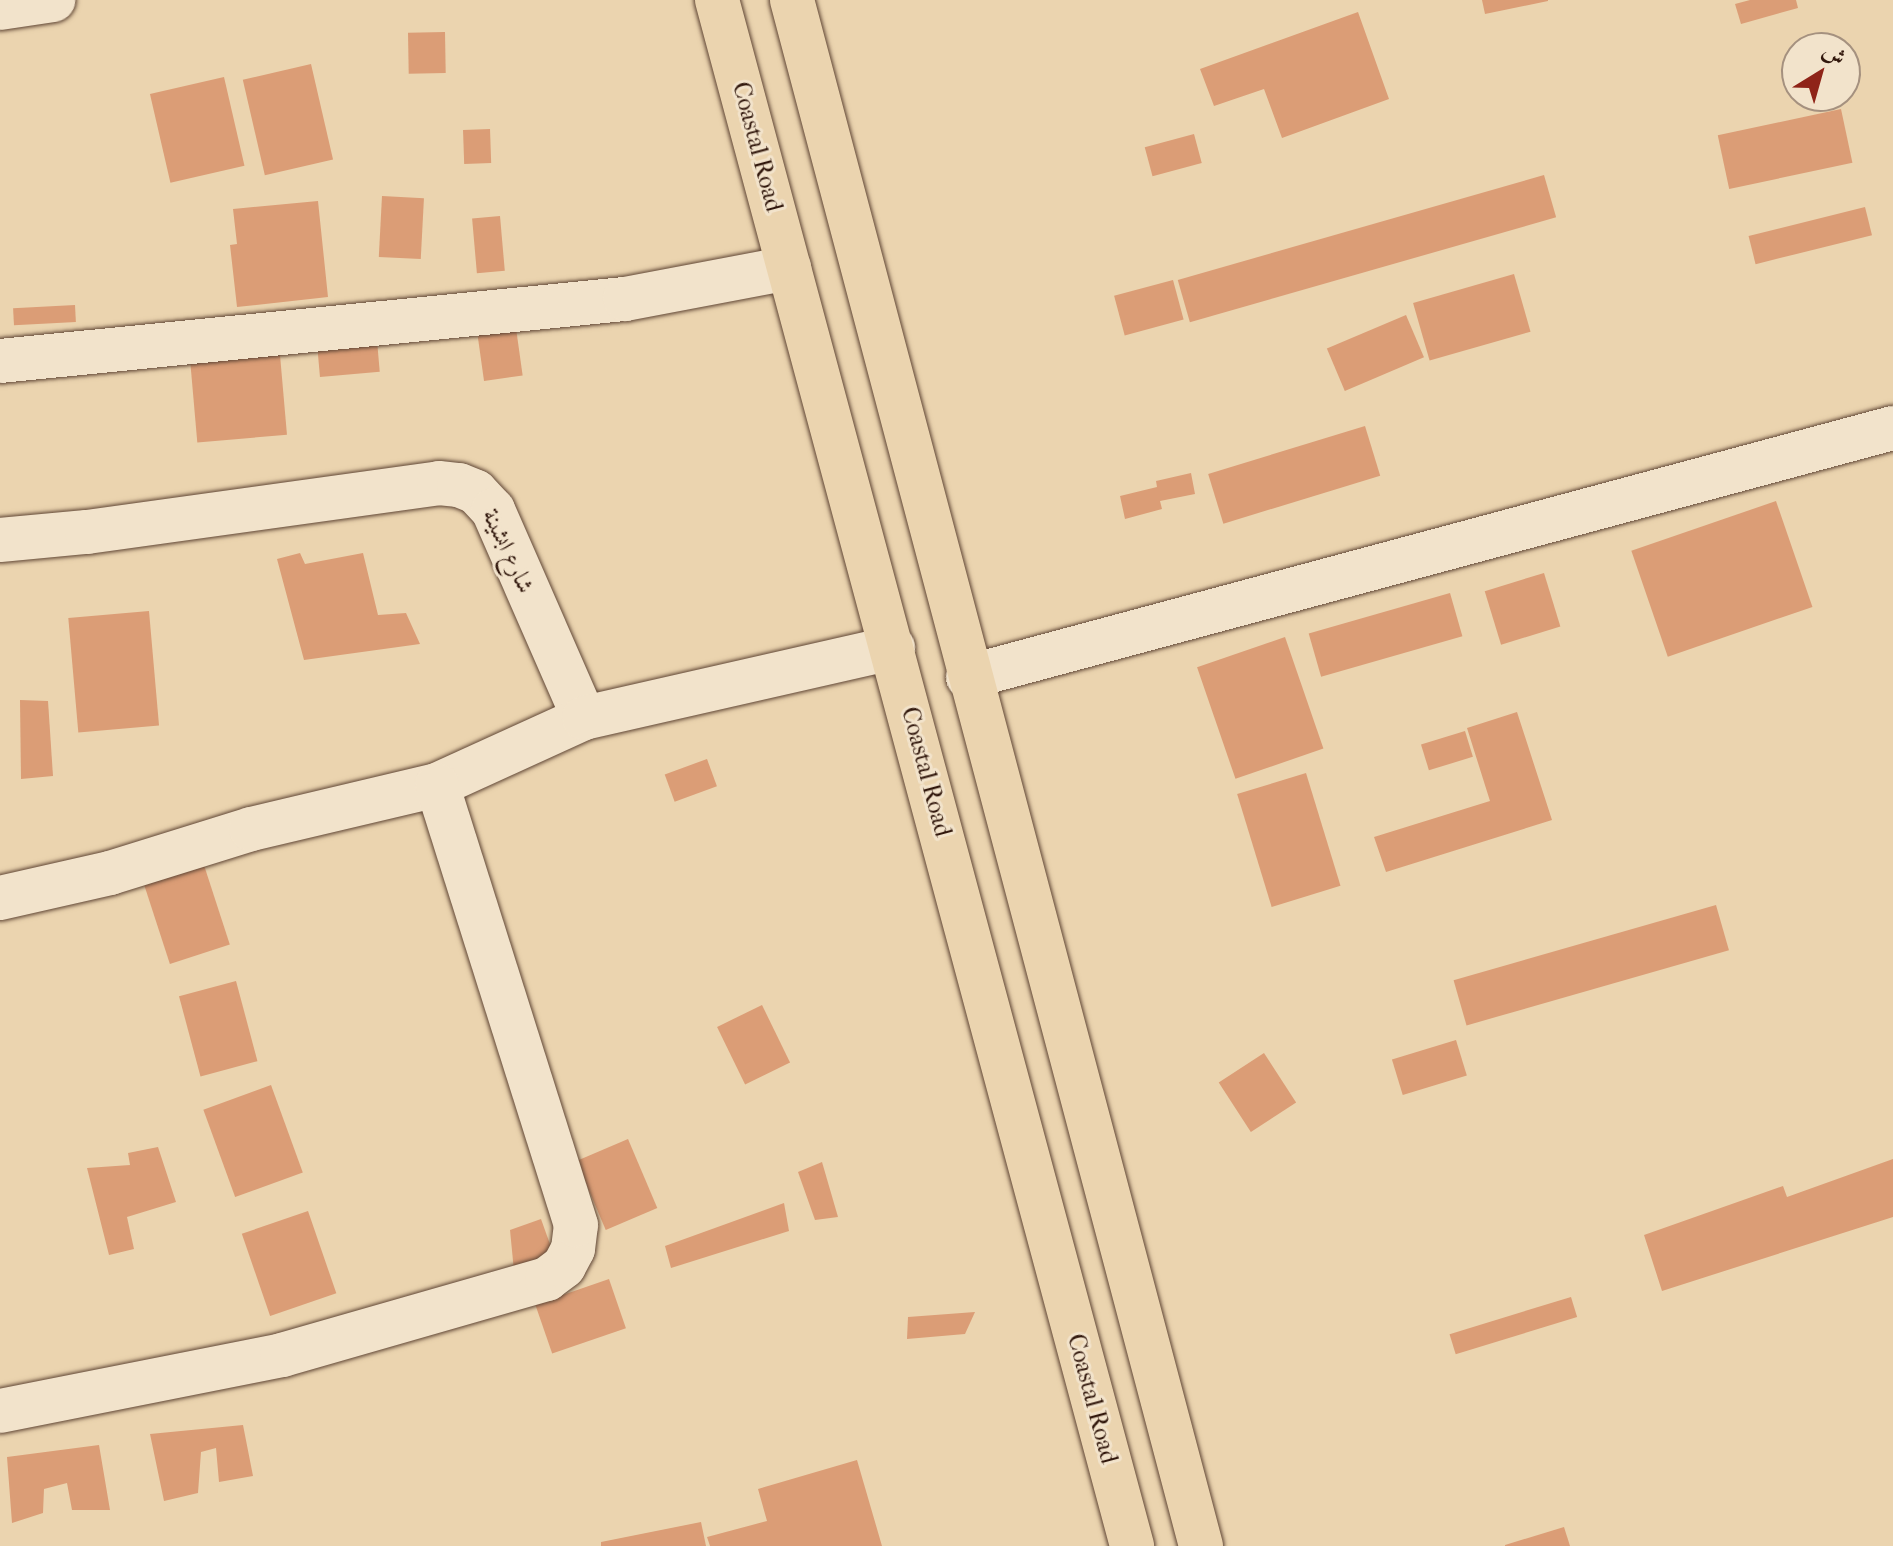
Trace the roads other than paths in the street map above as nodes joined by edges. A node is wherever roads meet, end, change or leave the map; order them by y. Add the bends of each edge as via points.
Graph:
1 (53, 0) edge
2 (717, 0) edge
3 (792, 0) edge
4 (0, 8) edge
5 (789, 268) junction
6 (0, 361) edge
7 (1893, 428) edge
8 (0, 540) edge
9 (893, 648) junction
10 (968, 677) junction
11 (584, 718) junction
12 (437, 785) junction
13 (0, 898) edge
14 (0, 1411) edge
15 (1132, 1546) edge
16 (1201, 1546) edge

1 - 4 street
2 - 5 highway, Coastal Road
3 - 10 highway
5 - 6 street via 625,299
5 - 9 highway, Coastal Road
7 - 10 street
8 - 11 street, شارع ابشينة via 439,483 459,485 476,492 493,510
9 - 11 street
9 - 15 highway, Coastal Road
10 - 16 highway
11 - 12 street
12 - 13 street
12 - 14 street via 576,1225 564,1266 547,1279 282,1355

